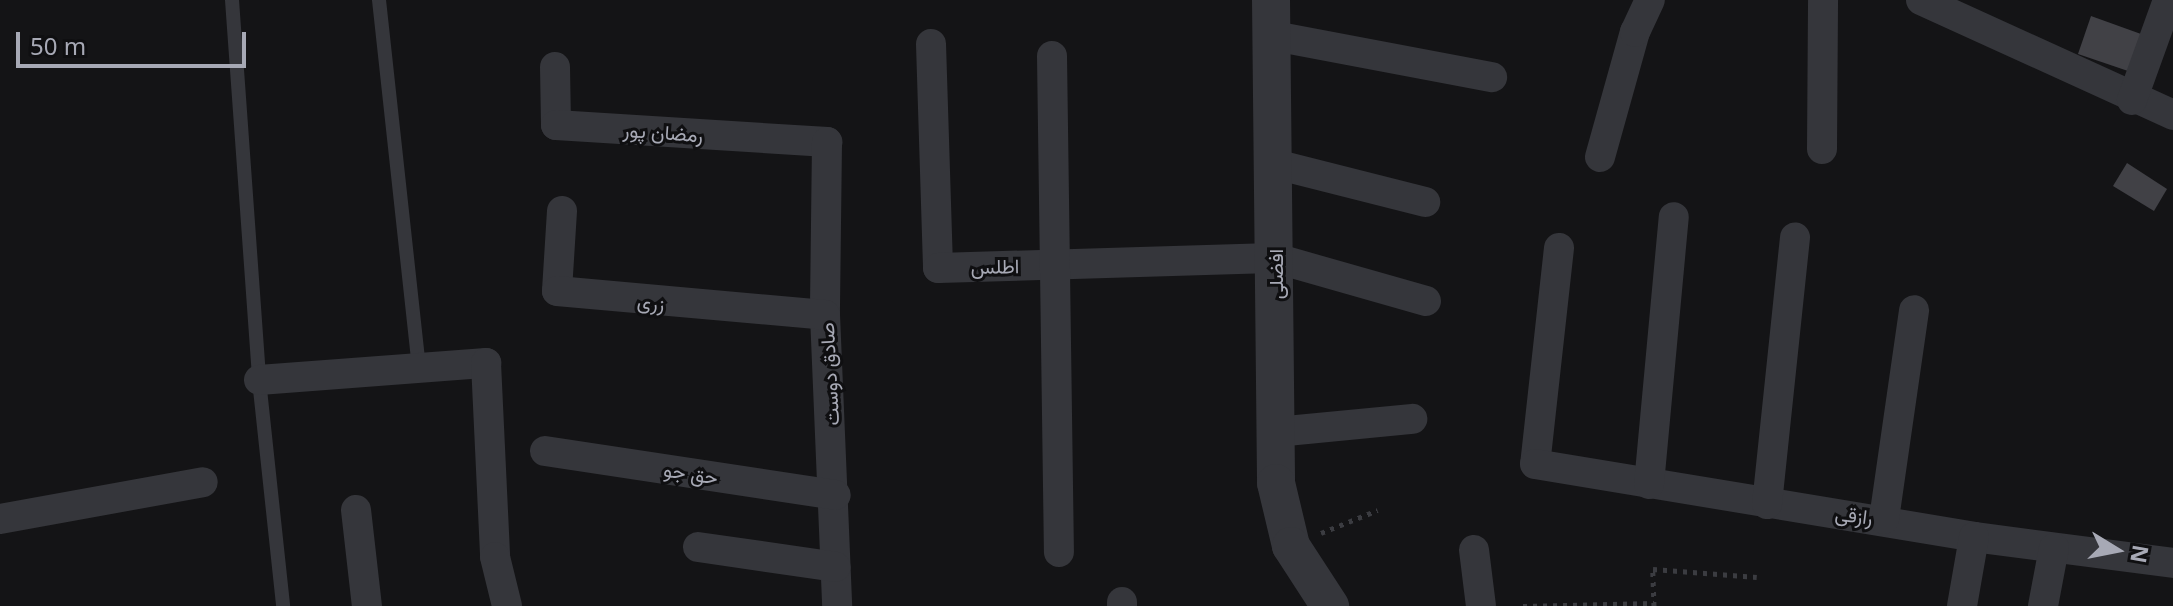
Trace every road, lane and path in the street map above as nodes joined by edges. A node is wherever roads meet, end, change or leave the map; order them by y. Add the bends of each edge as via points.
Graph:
1 (232, 0) edge
2 (379, 0) edge
3 (1650, 0) edge
4 (1823, 0) edge
5 (1921, 0) edge
6 (2168, 0) edge
7 (1273, 18) edge
8 (931, 44) dead end
9 (1052, 56) dead end
10 (555, 67) dead end
11 (1492, 77) dead end
12 (2132, 100) junction
13 (2173, 115) edge
14 (827, 142) joint
15 (1822, 149) dead end
16 (1600, 157) dead end
17 (1275, 164) junction
18 (1425, 202) dead end
19 (562, 211) dead end
20 (1674, 217) dead end
21 (1795, 237) dead end
22 (1559, 248) dead end
23 (1275, 258) junction
24 (1053, 265) junction
25 (1426, 301) dead end
26 (1914, 310) dead end
27 (825, 315) junction
28 (419, 368) junction
29 (259, 380) junction
30 (1412, 419) dead end
31 (1276, 432) junction
32 (545, 451) dead end
33 (203, 482) dead end
34 (1649, 484) junction
35 (836, 495) junction
36 (1767, 504) junction
37 (356, 510) dead end
38 (1378, 510) dead end
39 (0, 519) edge
40 (1884, 519) junction
41 (1974, 537) junction
42 (1291, 546) junction
43 (698, 547) dead end
44 (2054, 548) junction
45 (1474, 550) dead end
46 (1059, 552) dead end
47 (2173, 563) edge
48 (836, 567) junction
49 (1757, 577) dead end
50 (1654, 604) edge
51 (283, 606) edge
52 (367, 606) edge
53 (507, 606) edge
54 (837, 606) edge
55 (1330, 606) edge
56 (1481, 606) edge
57 (1523, 606) edge
58 (1962, 606) edge
59 (2043, 606) edge

1 - 29 lane
2 - 28 lane
3 - 16 street via 1635,32
4 - 15 street
5 - 12 street
6 - 12 street
7 - 11 street
7 - 17 street, افضلی
8 - 24 street, اطلس via 938,268
9 - 24 street
10 - 14 street, رمضان پور via 556,125
12 - 13 street
14 - 27 street, صادق دوست
17 - 18 street
17 - 23 street, افضلی
19 - 27 street, زری via 557,291
20 - 34 street
21 - 36 street
22 - 34 street, رازقی via 1535,464
23 - 24 street, اطلس
23 - 25 street, اطلس
23 - 31 street, افضلی
24 - 46 street
26 - 40 street
27 - 35 street, صادق دوست
28 - 29 street
28 - 53 street via 486,363 495,557
29 - 51 lane
30 - 31 street
31 - 42 street, افضلی via 1276,483
32 - 35 street, حق جو
33 - 39 street
34 - 36 street, رازقی
35 - 48 street, صادق دوست
36 - 40 street, رازقی
37 - 52 street
38 - 42 path
40 - 41 street, رازقی
41 - 44 street, رازقی
41 - 58 street
42 - 55 street, افضلی
43 - 48 street
44 - 47 street, رازقی
44 - 59 street
45 - 56 street
48 - 54 street, صادق دوست
49 - 50 path via 1653,569
50 - 57 path

